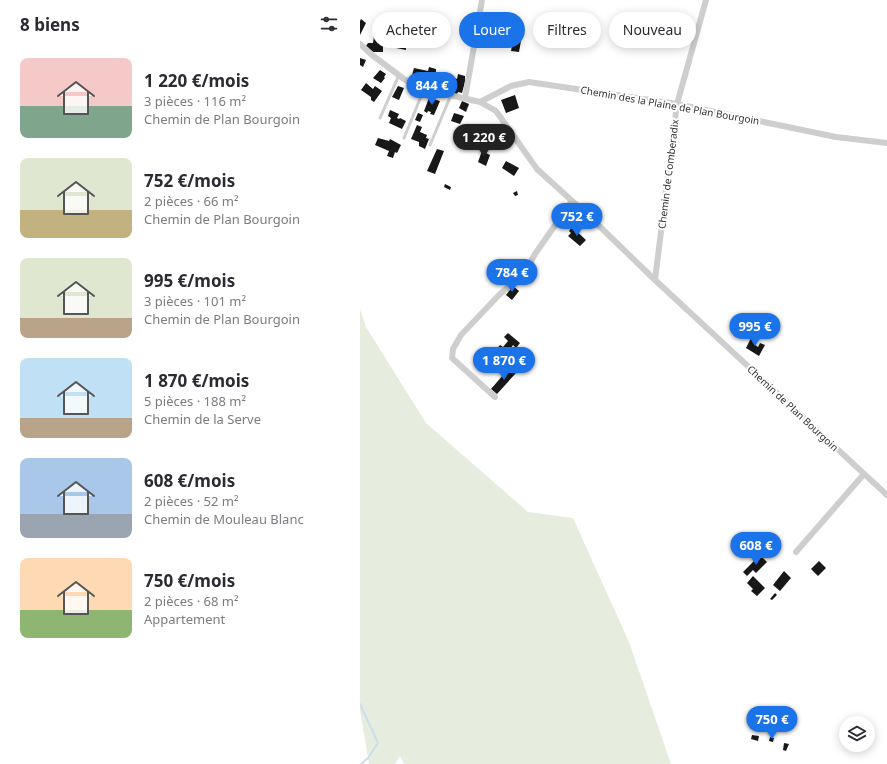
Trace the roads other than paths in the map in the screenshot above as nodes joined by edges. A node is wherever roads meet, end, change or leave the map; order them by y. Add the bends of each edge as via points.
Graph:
1 (482, 0) edge
2 (704, 2) edge
3 (360, 44) edge
4 (399, 75) junction
5 (424, 89) junction
6 (451, 95) junction
7 (465, 98) junction
8 (480, 102) junction
9 (677, 104) junction
10 (380, 118) dead end
11 (404, 138) dead end
12 (887, 143) edge
13 (430, 145) dead end
14 (572, 201) junction
15 (655, 280) junction
16 (495, 397) dead end
17 (864, 474) junction
18 (887, 495) edge
19 (796, 552) dead end

1 - 7 street
2 - 9 street, Chemin de Comberadix
3 - 4 street, Chemin de Plan Bourgoin
4 - 5 street, Chemin de Plan Bourgoin
4 - 10 lane
5 - 6 street, Chemin de Plan Bourgoin
5 - 11 lane
6 - 7 street, Chemin de Plan Bourgoin
6 - 13 lane
7 - 8 street, Chemin de Plan Bourgoin
8 - 9 street, Chemin des la Plaine de Plan Bourgoin via 511,86 529,82
8 - 14 street, Chemin de Plan Bourgoin via 496,111 537,169
9 - 12 street, Chemin des la Plaine de Plan Bourgoin via 836,137
9 - 15 street, Chemin de Comberadix
14 - 15 street, Chemin de Plan Bourgoin
14 - 16 street via 525,272 499,295 461,336 453,349 452,358
15 - 17 street, Chemin de Plan Bourgoin
17 - 18 street, Chemin de Plan Bourgoin
17 - 19 street

